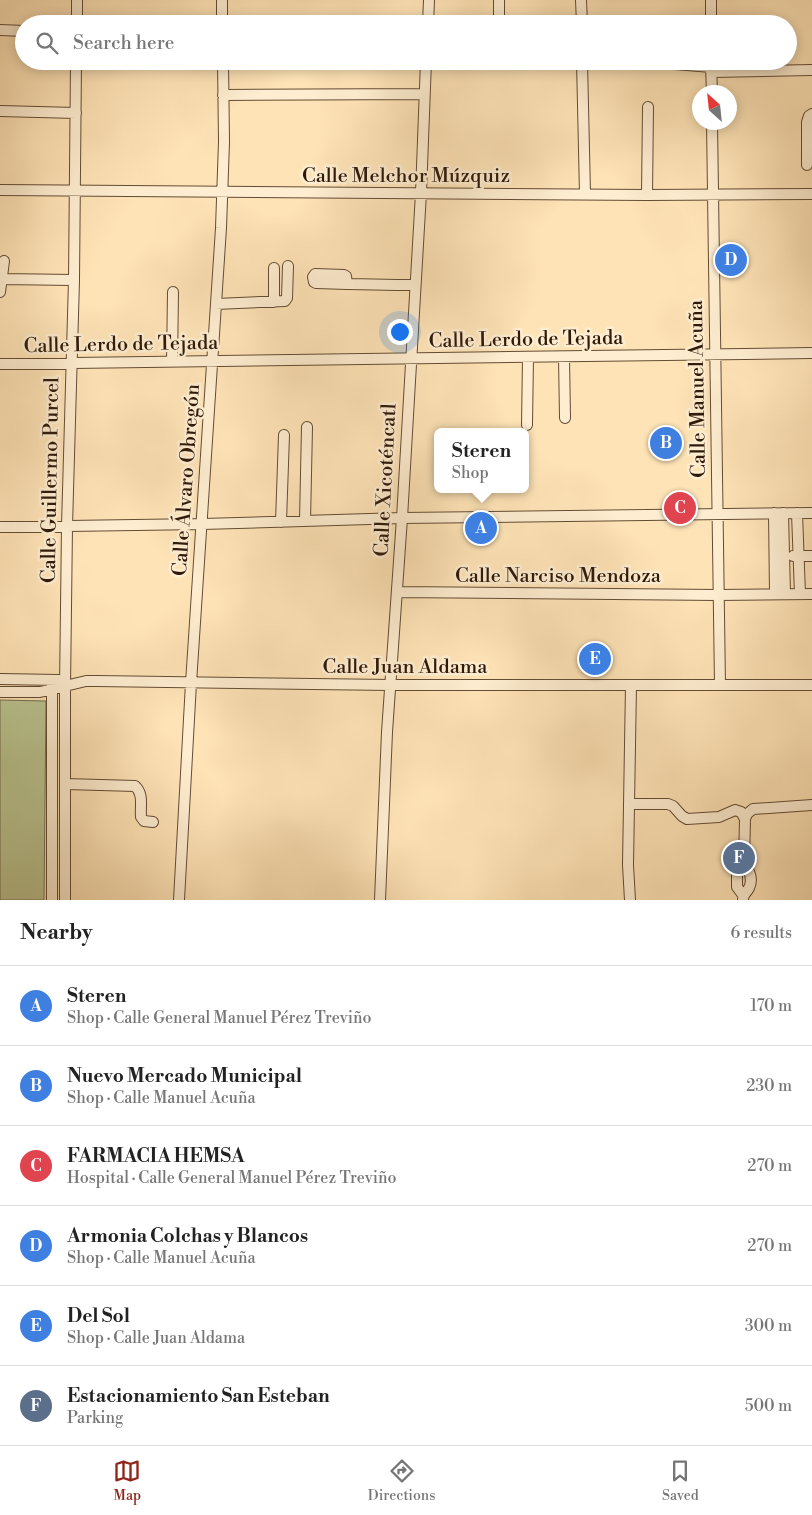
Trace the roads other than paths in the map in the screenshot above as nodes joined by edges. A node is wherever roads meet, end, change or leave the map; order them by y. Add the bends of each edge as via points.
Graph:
1 (77, 0) edge
2 (222, 0) edge
3 (429, 0) edge
4 (499, 0) edge
5 (581, 0) edge
6 (711, 0) edge
7 (77, 15) edge
8 (222, 15) edge
9 (428, 15) edge
10 (499, 15) edge
11 (582, 15) edge
12 (711, 15) edge
13 (0, 30) edge
14 (15, 31) edge
15 (76, 70) edge
16 (223, 70) edge
17 (425, 70) edge
18 (582, 70) edge
19 (711, 70) edge
20 (797, 70) edge
21 (812, 70) edge
22 (712, 85) edge
23 (424, 94) junction
24 (223, 96) junction
25 (648, 107) dead end
26 (0, 111) edge
27 (76, 113) junction
28 (812, 114) edge
29 (712, 130) edge
30 (806, 164) dead end
31 (0, 190) edge
32 (76, 190) junction
33 (222, 192) junction
34 (421, 194) junction
35 (585, 194) junction
36 (812, 194) edge
37 (647, 195) junction
38 (714, 195) junction
39 (4, 261) dead end
40 (288, 266) dead end
41 (274, 268) dead end
42 (1, 279) junction
43 (74, 280) junction
44 (346, 284) dead end
45 (415, 285) junction
46 (0, 292) edge
47 (173, 292) dead end
48 (274, 302) junction
49 (216, 304) junction
50 (715, 354) junction
51 (812, 354) edge
52 (528, 357) junction
53 (564, 357) junction
54 (410, 358) junction
55 (212, 361) junction
56 (172, 362) junction
57 (71, 363) junction
58 (0, 364) edge
59 (565, 418) dead end
60 (527, 425) dead end
61 (307, 427) dead end
62 (284, 435) dead end
63 (812, 512) edge
64 (779, 513) junction
65 (797, 513) junction
66 (717, 514) junction
67 (402, 518) junction
68 (305, 521) junction
69 (281, 522) junction
70 (202, 524) junction
71 (0, 526) edge
72 (67, 526) junction
73 (785, 556) junction
74 (799, 556) junction
75 (812, 556) edge
76 (397, 592) junction
77 (780, 594) junction
78 (800, 594) junction
79 (812, 594) edge
80 (718, 595) junction
81 (0, 679) edge
82 (65, 683) junction
83 (190, 683) junction
84 (812, 684) edge
85 (52, 685) junction
86 (391, 685) junction
87 (631, 685) junction
88 (720, 685) junction
89 (0, 692) edge
90 (66, 784) junction
91 (630, 804) junction
92 (812, 805) edge
93 (745, 819) junction
94 (153, 822) dead end
95 (743, 898) edge
96 (52, 900) edge
97 (65, 900) edge
98 (179, 900) edge
99 (380, 900) edge
100 (630, 900) edge

1 - 7 street
2 - 8 street
3 - 9 street
4 - 10 street
5 - 11 street
6 - 12 street
13 - 14 street
15 - 27 street, Calle Guillermo Purcel
16 - 24 street, Calle Álvaro Obregón
17 - 23 street, Calle Xicoténcatl
18 - 35 street
19 - 22 street
20 - 21 street
23 - 24 street
23 - 34 street, Calle Xicoténcatl
24 - 33 street, Calle Álvaro Obregón
25 - 37 street
26 - 27 street
27 - 32 street, Calle Guillermo Purcel
28 - 30 street via 807,122
29 - 38 street, Calle Manuel Acuña
31 - 32 street, Calle Melchor Múzquiz
32 - 33 street, Calle Melchor Múzquiz
32 - 43 street, Calle Guillermo Purcel
33 - 34 street, Calle Melchor Múzquiz
33 - 49 street, Calle Álvaro Obregón
34 - 35 street, Calle Melchor Múzquiz
34 - 45 street, Calle Xicoténcatl
35 - 37 street, Calle Melchor Múzquiz
36 - 38 street, Calle Melchor Múzquiz
37 - 38 street, Calle Melchor Múzquiz
38 - 50 street, Calle Manuel Acuña
39 - 42 street
40 - 48 street via 287,298 283,302
41 - 48 street
42 - 43 street
42 - 46 street
43 - 57 street, Calle Guillermo Purcel
44 - 45 street
45 - 54 street, Calle Xicoténcatl
47 - 56 street
48 - 49 street
49 - 55 street, Calle Álvaro Obregón
50 - 51 street, Calle Lerdo de Tejada
50 - 53 street, Calle Lerdo de Tejada
50 - 66 street, Calle Manuel Acuña
52 - 53 street, Calle Lerdo de Tejada
52 - 54 street, Calle Lerdo de Tejada
52 - 60 street
53 - 59 street
54 - 55 street, Calle Lerdo de Tejada
54 - 67 street, Calle Xicoténcatl
55 - 56 street, Calle Lerdo de Tejada
55 - 70 street, Calle Álvaro Obregón
56 - 57 street, Calle Lerdo de Tejada
57 - 58 street, Calle Lerdo de Tejada
57 - 72 street, Calle Guillermo Purcel
61 - 68 street
62 - 69 street
63 - 65 street
64 - 65 street
64 - 66 street
64 - 73 street
64 - 77 street
65 - 74 street
66 - 67 street
66 - 80 street, Calle Manuel Acuña
67 - 68 street
67 - 76 street, Calle Xicoténcatl
68 - 69 street
69 - 70 street
70 - 72 street
70 - 83 street, Calle Álvaro Obregón
71 - 72 street
72 - 82 street, Calle Guillermo Purcel
73 - 74 street
73 - 77 street
74 - 75 street
74 - 78 street
76 - 80 street, Calle Narciso Mendoza
76 - 86 street, Calle Xicoténcatl
77 - 78 street, Calle Narciso Mendoza
77 - 80 street, Calle Narciso Mendoza
78 - 79 street, Calle Narciso Mendoza
80 - 88 street, Calle Manuel Acuña
81 - 85 street, Calle Juan Aldama
82 - 83 street, Calle Juan Aldama
82 - 85 street, Calle Juan Aldama
82 - 90 street, Calle Guillermo Purcel
83 - 86 street, Calle Juan Aldama
83 - 98 street, Calle Álvaro Obregón
84 - 88 street, Calle Juan Aldama
85 - 89 street, Calle Juan Aldama via 40,692
85 - 96 street
86 - 87 street, Calle Juan Aldama
86 - 99 street, Calle Xicoténcatl
87 - 88 street, Calle Juan Aldama
87 - 91 street
90 - 94 street via 135,786 141,796 141,817 144,821
90 - 97 street, Calle Guillermo Purcel
91 - 93 street via 668,804 687,819 718,817 735,810 741,812
91 - 100 street
92 - 93 street via 753,809
93 - 95 street via 744,864 737,873

